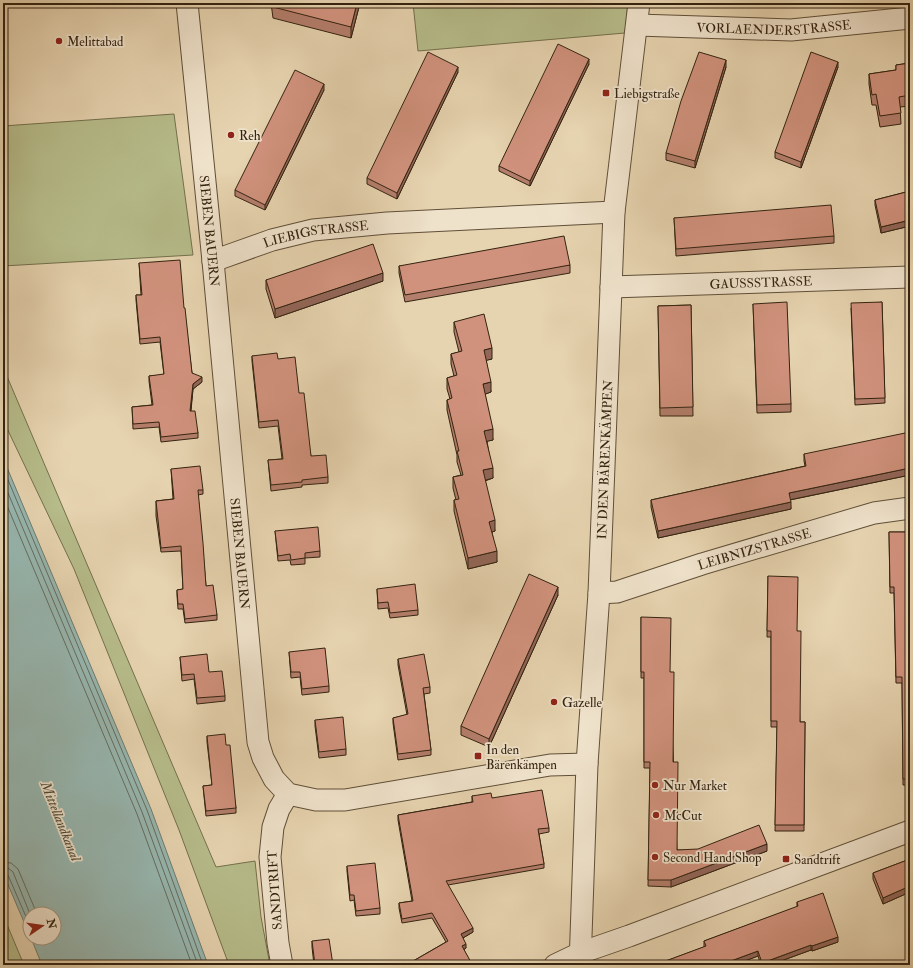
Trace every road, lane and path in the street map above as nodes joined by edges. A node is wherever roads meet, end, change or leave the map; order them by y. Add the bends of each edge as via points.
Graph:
1 (187, 3) edge
2 (639, 3) edge
3 (910, 18) edge
4 (637, 24) junction
5 (614, 212) junction
6 (213, 261) junction
7 (910, 277) edge
8 (611, 288) junction
9 (910, 508) edge
10 (599, 593) junction
11 (587, 764) junction
12 (288, 794) junction
13 (910, 831) edge
14 (580, 959) edge
15 (282, 965) edge
16 (555, 965) edge

1 - 6 street, SIEBEN BAUERN
2 - 4 street, IN DEN BÄRENKÄMPEN
3 - 4 street, VORLAENDERSTRASSE via 791,30
4 - 5 street, IN DEN BÄRENKÄMPEN
5 - 6 street, LIEBIGSTRASSE via 387,223 313,230 272,240
5 - 8 street, IN DEN BÄRENKÄMPEN
6 - 12 street, SIEBEN BAUERN via 258,742 274,779
7 - 8 street, GAUSSSTRASSE
8 - 10 street, IN DEN BÄRENKÄMPEN
9 - 10 street, LEIBNIZSTRASSE via 874,513 617,592
10 - 11 street, IN DEN BÄRENKÄMPEN
11 - 12 street via 550,766 345,800 316,800
11 - 14 street, IN DEN BÄRENKÄMPEN
12 - 15 street, SANDTRIFT via 272,827 270,857
13 - 14 street via 636,933
14 - 16 street

